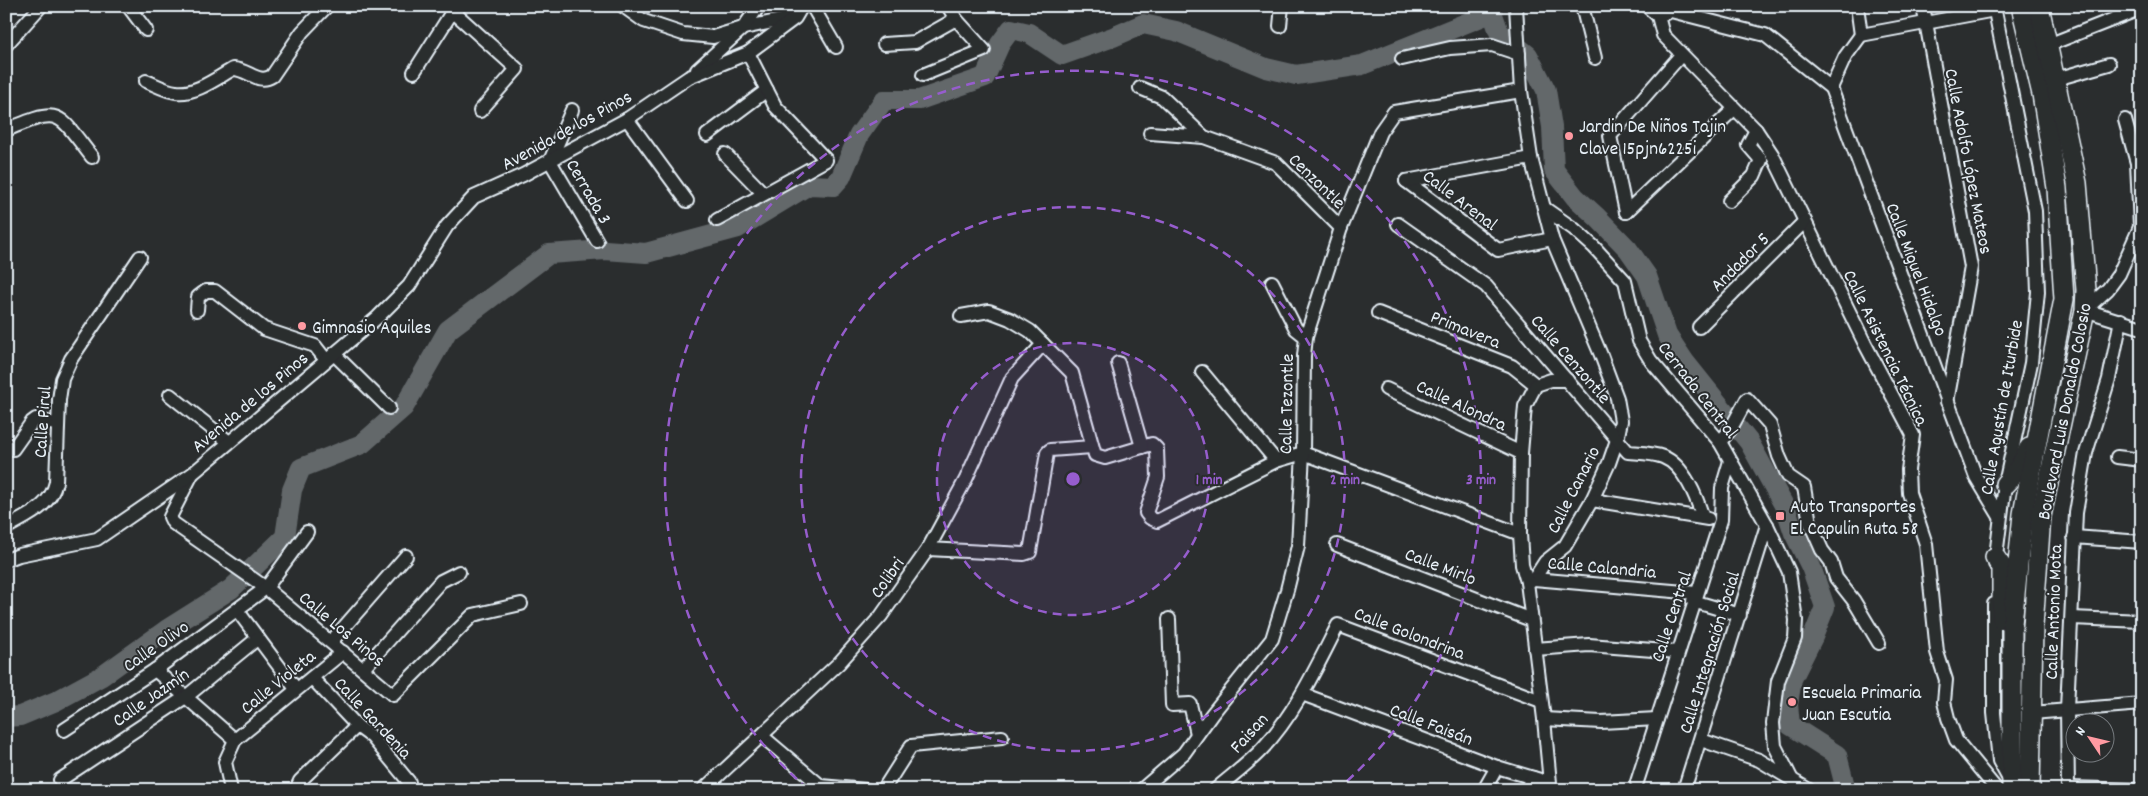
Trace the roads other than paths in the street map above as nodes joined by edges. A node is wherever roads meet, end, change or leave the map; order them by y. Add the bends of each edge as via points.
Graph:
1 (41, 6) edge
2 (128, 6) edge
3 (327, 6) edge
4 (623, 6) edge
5 (759, 6) edge
6 (802, 6) edge
7 (812, 6) edge
8 (948, 6) edge
9 (1282, 6) edge
10 (1516, 6) edge
11 (1582, 6) edge
12 (1647, 6) edge
13 (1857, 6) edge
14 (1923, 6) edge
15 (2021, 6) edge
16 (2039, 6) edge
17 (452, 8) edge
18 (1995, 8) edge
19 (2142, 8) edge
20 (1658, 16) junction
21 (795, 18) junction
22 (956, 19) junction
23 (1925, 22) junction
24 (1280, 26) dead end
25 (743, 28) junction
26 (146, 30) dead end
27 (1860, 35) junction
28 (884, 44) dead end
29 (6, 45) edge
30 (2048, 45) junction
31 (836, 47) dead end
32 (748, 53) junction
33 (1519, 54) junction
34 (1681, 55) junction
35 (1596, 58) dead end
36 (1402, 60) dead end
37 (2109, 64) dead end
38 (414, 72) dead end
39 (922, 74) dead end
40 (689, 77) junction
41 (2056, 79) junction
42 (146, 81) dead end
43 (1140, 88) dead end
44 (1831, 88) junction
45 (767, 90) junction
46 (1521, 91) junction
47 (1734, 109) junction
48 (572, 110) dead end
49 (480, 111) dead end
50 (627, 119) junction
51 (2126, 120) dead end
52 (6, 130) edge
53 (1756, 130) junction
54 (1150, 133) dead end
55 (707, 136) dead end
56 (1204, 137) junction
57 (725, 154) dead end
58 (92, 157) dead end
59 (1531, 158) junction
60 (550, 161) junction
61 (763, 193) junction
62 (686, 201) dead end
63 (1730, 201) dead end
64 (1544, 208) junction
65 (717, 220) dead end
66 (1805, 221) junction
67 (1398, 224) dead end
68 (1340, 228) junction
69 (1552, 239) junction
70 (597, 241) dead end
71 (140, 257) dead end
72 (1272, 282) dead end
73 (197, 310) dead end
74 (2085, 310) junction
75 (1378, 313) dead end
76 (961, 316) dead end
77 (2142, 320) edge
78 (2123, 321) junction
79 (1699, 327) dead end
80 (2142, 328) edge
81 (1306, 337) junction
82 (1043, 344) junction
83 (330, 357) junction
84 (1118, 363) dead end
85 (1202, 372) dead end
86 (1566, 380) junction
87 (1536, 385) junction
88 (1386, 389) dead end
89 (170, 395) dead end
90 (1948, 402) junction
91 (389, 408) dead end
92 (2042, 414) junction
93 (58, 426) junction
94 (1617, 440) junction
95 (229, 442) junction
96 (1720, 442) junction
97 (1092, 447) junction
98 (6, 448) edge
99 (1142, 448) junction
100 (1303, 453) junction
101 (1521, 453) junction
102 (2117, 457) dead end
103 (2142, 460) edge
104 (1276, 461) junction
105 (1730, 461) junction
106 (192, 474) junction
107 (2005, 484) junction
108 (1592, 500) junction
109 (2000, 517) junction
110 (1703, 518) junction
111 (1720, 520) junction
112 (1767, 525) junction
113 (6, 528) edge
114 (307, 532) dead end
115 (1520, 534) junction
116 (2074, 537) junction
117 (2142, 542) edge
118 (1337, 545) dead end
119 (928, 549) junction
120 (406, 556) dead end
121 (1995, 557) junction
122 (6, 560) edge
123 (459, 572) dead end
124 (1530, 581) junction
125 (267, 589) junction
126 (1695, 597) junction
127 (521, 604) dead end
128 (237, 610) junction
129 (1740, 615) junction
130 (2072, 618) junction
131 (1169, 619) dead end
132 (1531, 620) junction
133 (2142, 621) edge
134 (258, 638) junction
135 (331, 642) junction
136 (1879, 643) dead end
137 (1535, 649) junction
138 (343, 652) junction
139 (1678, 652) junction
140 (362, 669) junction
141 (155, 670) junction
142 (312, 678) junction
143 (296, 689) junction
144 (1302, 694) junction
145 (187, 696) junction
146 (1541, 701) junction
147 (2142, 704) edge
148 (2067, 709) junction
149 (2032, 713) junction
150 (1544, 719) junction
151 (1657, 719) junction
152 (2012, 720) junction
153 (357, 726) junction
154 (64, 730) dead end
155 (1197, 734) junction
156 (762, 736) junction
157 (1002, 737) dead end
158 (235, 740) junction
159 (1701, 740) junction
160 (1496, 767) junction
161 (1533, 778) junction
162 (60, 780) dead end
163 (408, 782) dead end
164 (1637, 782) dead end
165 (1789, 784) edge
166 (2007, 788) edge
167 (2068, 789) edge
168 (231, 790) edge
169 (296, 790) edge
170 (703, 790) edge
171 (866, 790) edge
172 (883, 790) edge
173 (1142, 790) edge
174 (1215, 790) edge
175 (1484, 790) edge
176 (1525, 790) edge
177 (1684, 790) edge
178 (1809, 790) edge
179 (2030, 790) edge
180 (2142, 790) edge

1 - 29 street
2 - 26 street
3 - 42 street via 302,32 266,80 233,69 183,93
4 - 25 street via 644,21 683,34 713,37
5 - 25 street
6 - 21 street, Avenida de los Pinos
7 - 31 street
8 - 22 street
9 - 24 street
10 - 33 street
11 - 35 street
12 - 20 street
13 - 27 street
14 - 23 street, Calle Adolfo López Mateos
15 - 92 highway, Boulevard Luis Donaldo Colosio via 2042,94 2057,188 2064,299
16 - 30 highway, Boulevard Luis Donaldo Colosio
17 - 38 street
17 - 49 street via 517,69
18 - 23 street
18 - 107 street, Calle Agustín de Iturbide via 2035,210 2038,292 2031,363
19 - 30 street
20 - 34 street, Calle Asistencia Técnica via 1663,35
20 - 44 street via 1671,10 1765,35
21 - 25 street
21 - 32 street, Avenida de los Pinos
22 - 28 street via 916,42
22 - 39 street via 984,50
23 - 27 street
23 - 90 street, Calle Adolfo López Mateos via 1971,267
25 - 40 street
27 - 44 street via 1845,57
30 - 41 highway, Boulevard Luis Donaldo Colosio
32 - 40 street, Avenida de los Pinos
32 - 45 street
33 - 36 street via 1492,45 1450,48
33 - 46 street
34 - 47 street, Calle Asistencia Técnica
34 - 47 street via 1610,136 1626,212
37 - 41 street
40 - 50 street, Avenida de los Pinos
41 - 74 highway, Boulevard Luis Donaldo Colosio via 2078,182
43 - 56 street, Cenzontle via 1162,98
44 - 90 street, Calle Miguel Hidalgo
45 - 55 street
45 - 61 street via 775,106 826,160
46 - 59 street
46 - 68 street, Calle Tezontle via 1394,112 1380,132
47 - 53 street, Calle Asistencia Técnica
48 - 60 street
50 - 60 street, Avenida de los Pinos
50 - 62 street
51 - 74 street via 2137,163 2140,228 2119,274
52 - 58 street via 40,116 53,115 64,120
53 - 63 street via 1748,145 1761,160 1754,176
53 - 66 street, Calle Asistencia Técnica via 1772,154
54 - 56 street
56 - 68 street, Cenzontle via 1276,163
57 - 61 street
59 - 64 street
59 - 69 street, Calle Arenal via 1406,181 1498,250
60 - 70 street, Cerrada 3
60 - 83 street, Avenida de los Pinos via 474,197 447,226 409,286
61 - 65 street
64 - 69 street, Calle Canario
64 - 96 street, Cerrada Central via 1581,235 1626,281 1639,342 1651,361
66 - 79 street, Andador 5
66 - 166 street, Calle Asistencia Técnica via 1913,435 1908,470 1909,493 1926,544 1937,652 1946,680 1944,702 1948,718 1956,740
67 - 86 street, Calle Cenzontle via 1486,286
68 - 81 street, Calle Tezontle
69 - 94 street, Calle Canario via 1617,398 1621,421
71 - 93 street, Calle Pirul via 71,359 62,379
72 - 81 street via 1296,328
73 - 83 street via 198,297 206,291 215,291 264,329 314,346
74 - 78 street
74 - 149 highway, Boulevard Luis Donaldo Colosio via 2041,516 2033,626
75 - 87 street, Primavera via 1512,366
76 - 82 street via 989,311 1030,331
77 - 78 street
78 - 80 street
78 - 116 street, Calle Antonio Mota via 2086,453
81 - 100 street, Calle Tezontle
82 - 97 street via 1072,373
82 - 119 street, Colibri via 1012,378 966,479
83 - 91 street
83 - 95 street, Avenida de los Pinos
84 - 99 street
85 - 104 street
86 - 87 street
86 - 94 street, Calle Cenzontle
87 - 101 street via 1525,406
88 - 101 street, Calle Alondra
89 - 95 street
90 - 109 street, Calle Miguel Hidalgo via 1976,477
92 - 107 highway via 2024,461
92 - 152 highway, Boulevard Luis Donaldo Colosio via 2021,532 2012,624
93 - 98 street via 36,419 13,449
93 - 113 street, Calle Pirul via 53,494 38,509
94 - 108 street, Calle Canario
94 - 110 street, Calle Cenzontle via 1628,452 1662,456 1673,461 1699,504
95 - 106 street, Avenida de los Pinos
96 - 105 street, Cerrada Central
96 - 136 street via 1746,400 1770,425 1788,476 1804,488 1810,523 1836,578
97 - 99 street via 1095,455 1104,458
97 - 119 street via 1046,453 1030,552
99 - 104 street via 1152,444 1157,449 1158,477 1146,513 1157,521
100 - 104 street
100 - 115 street
100 - 155 street, Calle Tezontle via 1298,546 1272,640
101 - 115 street
102 - 103 street
105 - 111 street, Calle Central via 1722,488
105 - 112 street, Cerrada Central
106 - 122 street, Avenida de los Pinos via 96,539
106 - 125 street, Calle Los Pinos via 170,517
107 - 109 street, Calle Agustín de Iturbide
108 - 110 street
108 - 124 street, Calle Canario via 1565,546 1545,562
109 - 121 street, Calle Agustín de Iturbide
110 - 111 street
111 - 126 street, Calle Central
112 - 129 street, Calle Integración Social
112 - 165 street, Cerrada Central via 1789,572 1796,620 1795,638 1778,681 1773,723 1775,746
114 - 125 street, Calle Olivo
115 - 124 street via 1522,565
116 - 117 street
116 - 130 street, Calle Antonio Mota
118 - 132 street, Calle Mirlo
119 - 156 street, Colibri via 881,616 839,663
120 - 135 street
121 - 152 highway via 2002,567 2005,699
121 - 166 street, Calle Agustín de Iturbide via 1994,713 1999,761
123 - 140 street via 441,581
124 - 126 street, Calle Calandria
124 - 132 street
125 - 128 street, Calle Olivo
125 - 135 street, Calle Los Pinos
126 - 129 street, Calle Calandria
126 - 139 street, Calle Central
127 - 140 street, Calle Los Pinos via 473,615 393,695
128 - 134 street
128 - 141 street, Calle Olivo
129 - 159 street, Calle Integración Social
130 - 133 street
130 - 148 street, Calle Antonio Mota
131 - 155 street via 1172,705 1190,704
132 - 137 street
134 - 143 street
134 - 145 street, Calle Jazmín
135 - 138 street, Calle Los Pinos
137 - 139 street via 1589,645
137 - 146 street
138 - 140 street, Calle Los Pinos
138 - 142 street, Calle Violeta
139 - 151 street, Calle Central
141 - 145 street
141 - 154 street, Calle Olivo
142 - 143 street, Calle Violeta
142 - 153 street, Calle Gardenia
143 - 158 street, Calle Violeta
144 - 146 street, Calle Golondrina via 1338,625
144 - 160 street, Calle Faisán
144 - 174 street, Faisan via 1262,749
145 - 158 street
145 - 162 street, Calle Jazmín
146 - 150 street
147 - 148 street
148 - 149 street
148 - 167 street, Calle Antonio Mota
149 - 179 highway, Boulevard Luis Donaldo Colosio
150 - 151 street via 1601,722
150 - 161 street, Calle Faisán via 1550,783
151 - 164 street, Calle Central
152 - 166 highway, Boulevard Luis Donaldo Colosio
153 - 163 street, Calle Gardenia via 372,737
153 - 169 street via 304,776
155 - 173 street, Calle Tezontle via 1184,753
156 - 170 street, Colibri
156 - 171 street via 821,786
157 - 172 street via 911,746
158 - 168 street via 225,762
159 - 165 street via 1760,760
159 - 177 street, Calle Integración Social
160 - 161 street, Calle Faisán
160 - 175 street
161 - 176 street
165 - 178 street
167 - 180 street

